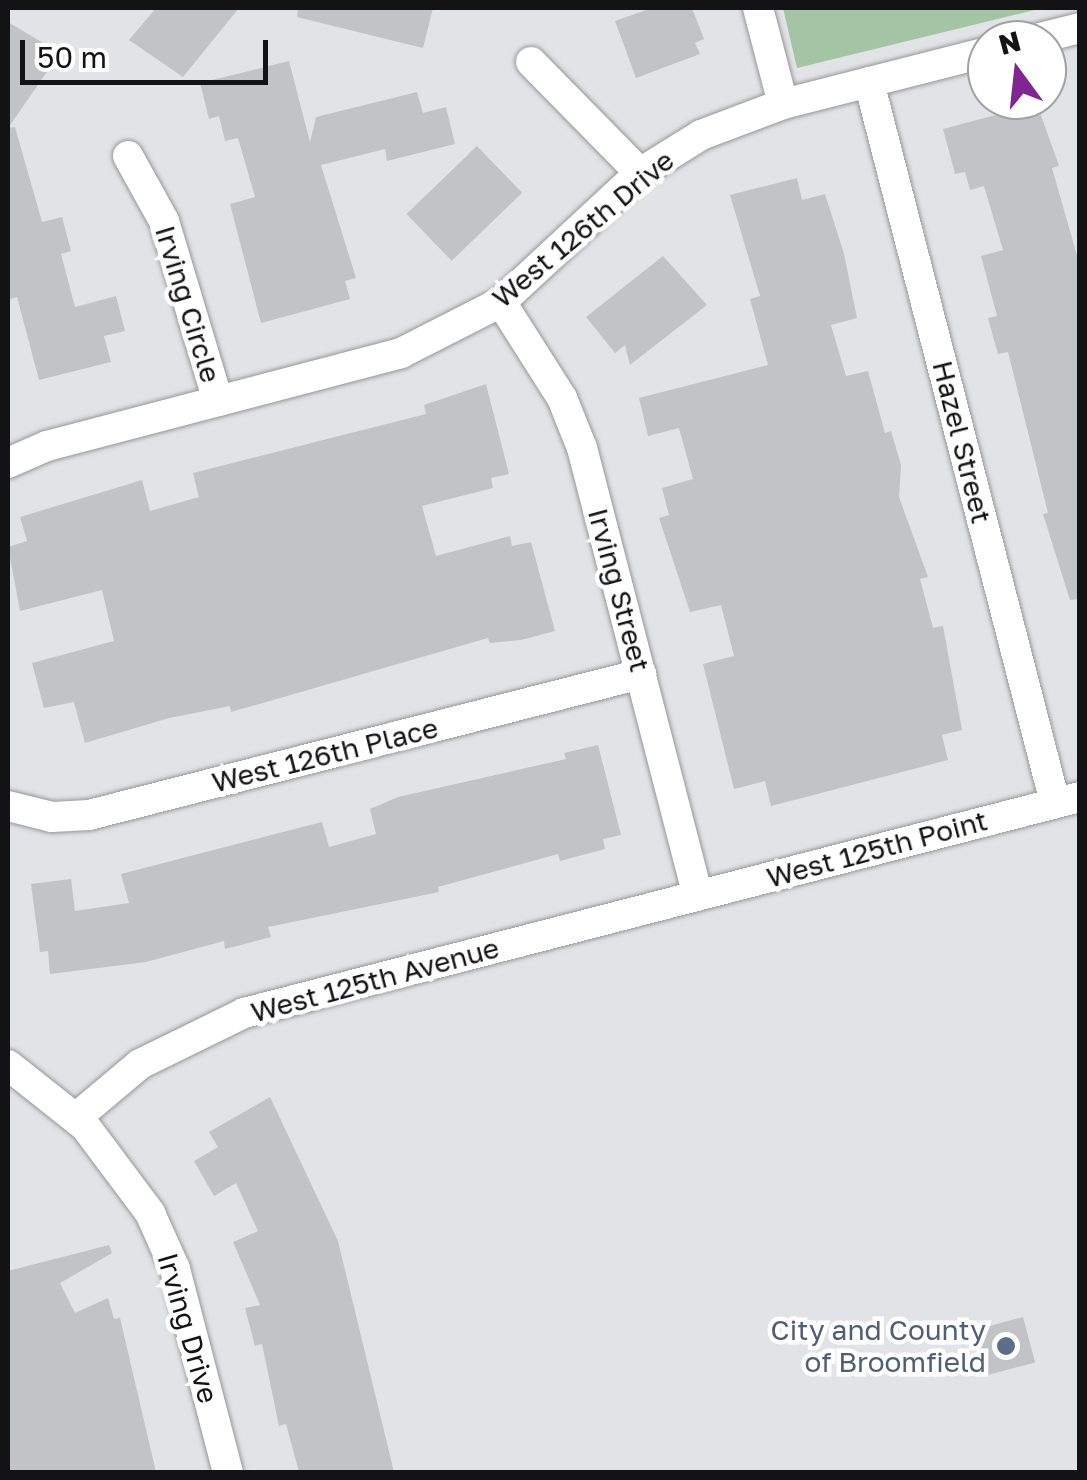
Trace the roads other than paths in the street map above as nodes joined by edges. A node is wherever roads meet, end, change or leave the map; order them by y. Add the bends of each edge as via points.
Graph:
1 (758, 8) edge
2 (967, 57) edge
3 (531, 62) dead end
4 (869, 82) junction
5 (783, 104) junction
6 (128, 156) dead end
7 (640, 173) junction
8 (501, 302) junction
9 (218, 400) junction
10 (8, 463) edge
11 (641, 674) junction
12 (1067, 800) edge
13 (8, 806) edge
14 (698, 895) junction
15 (8, 1066) edge
16 (77, 1117) junction
17 (228, 1472) edge

1 - 5 street
2 - 4 street, West 126th Drive
3 - 7 street
4 - 5 street, West 126th Drive
4 - 12 street, Hazel Street
5 - 7 street, West 126th Drive via 701,135
6 - 9 street, Irving Circle via 164,221
7 - 8 street, West 126th Drive
8 - 9 street, West 126th Drive via 401,352
8 - 11 street, Irving Street via 562,398 582,448
9 - 10 street, West 126th Drive
11 - 13 street, West 126th Place via 89,816 52,817
11 - 14 street, Irving Street
12 - 14 street, West 125th Point
14 - 16 street, West 125th Avenue via 244,1013 140,1064
15 - 16 street, Irving Drive
16 - 17 street, Irving Drive via 128,1179 176,1269

